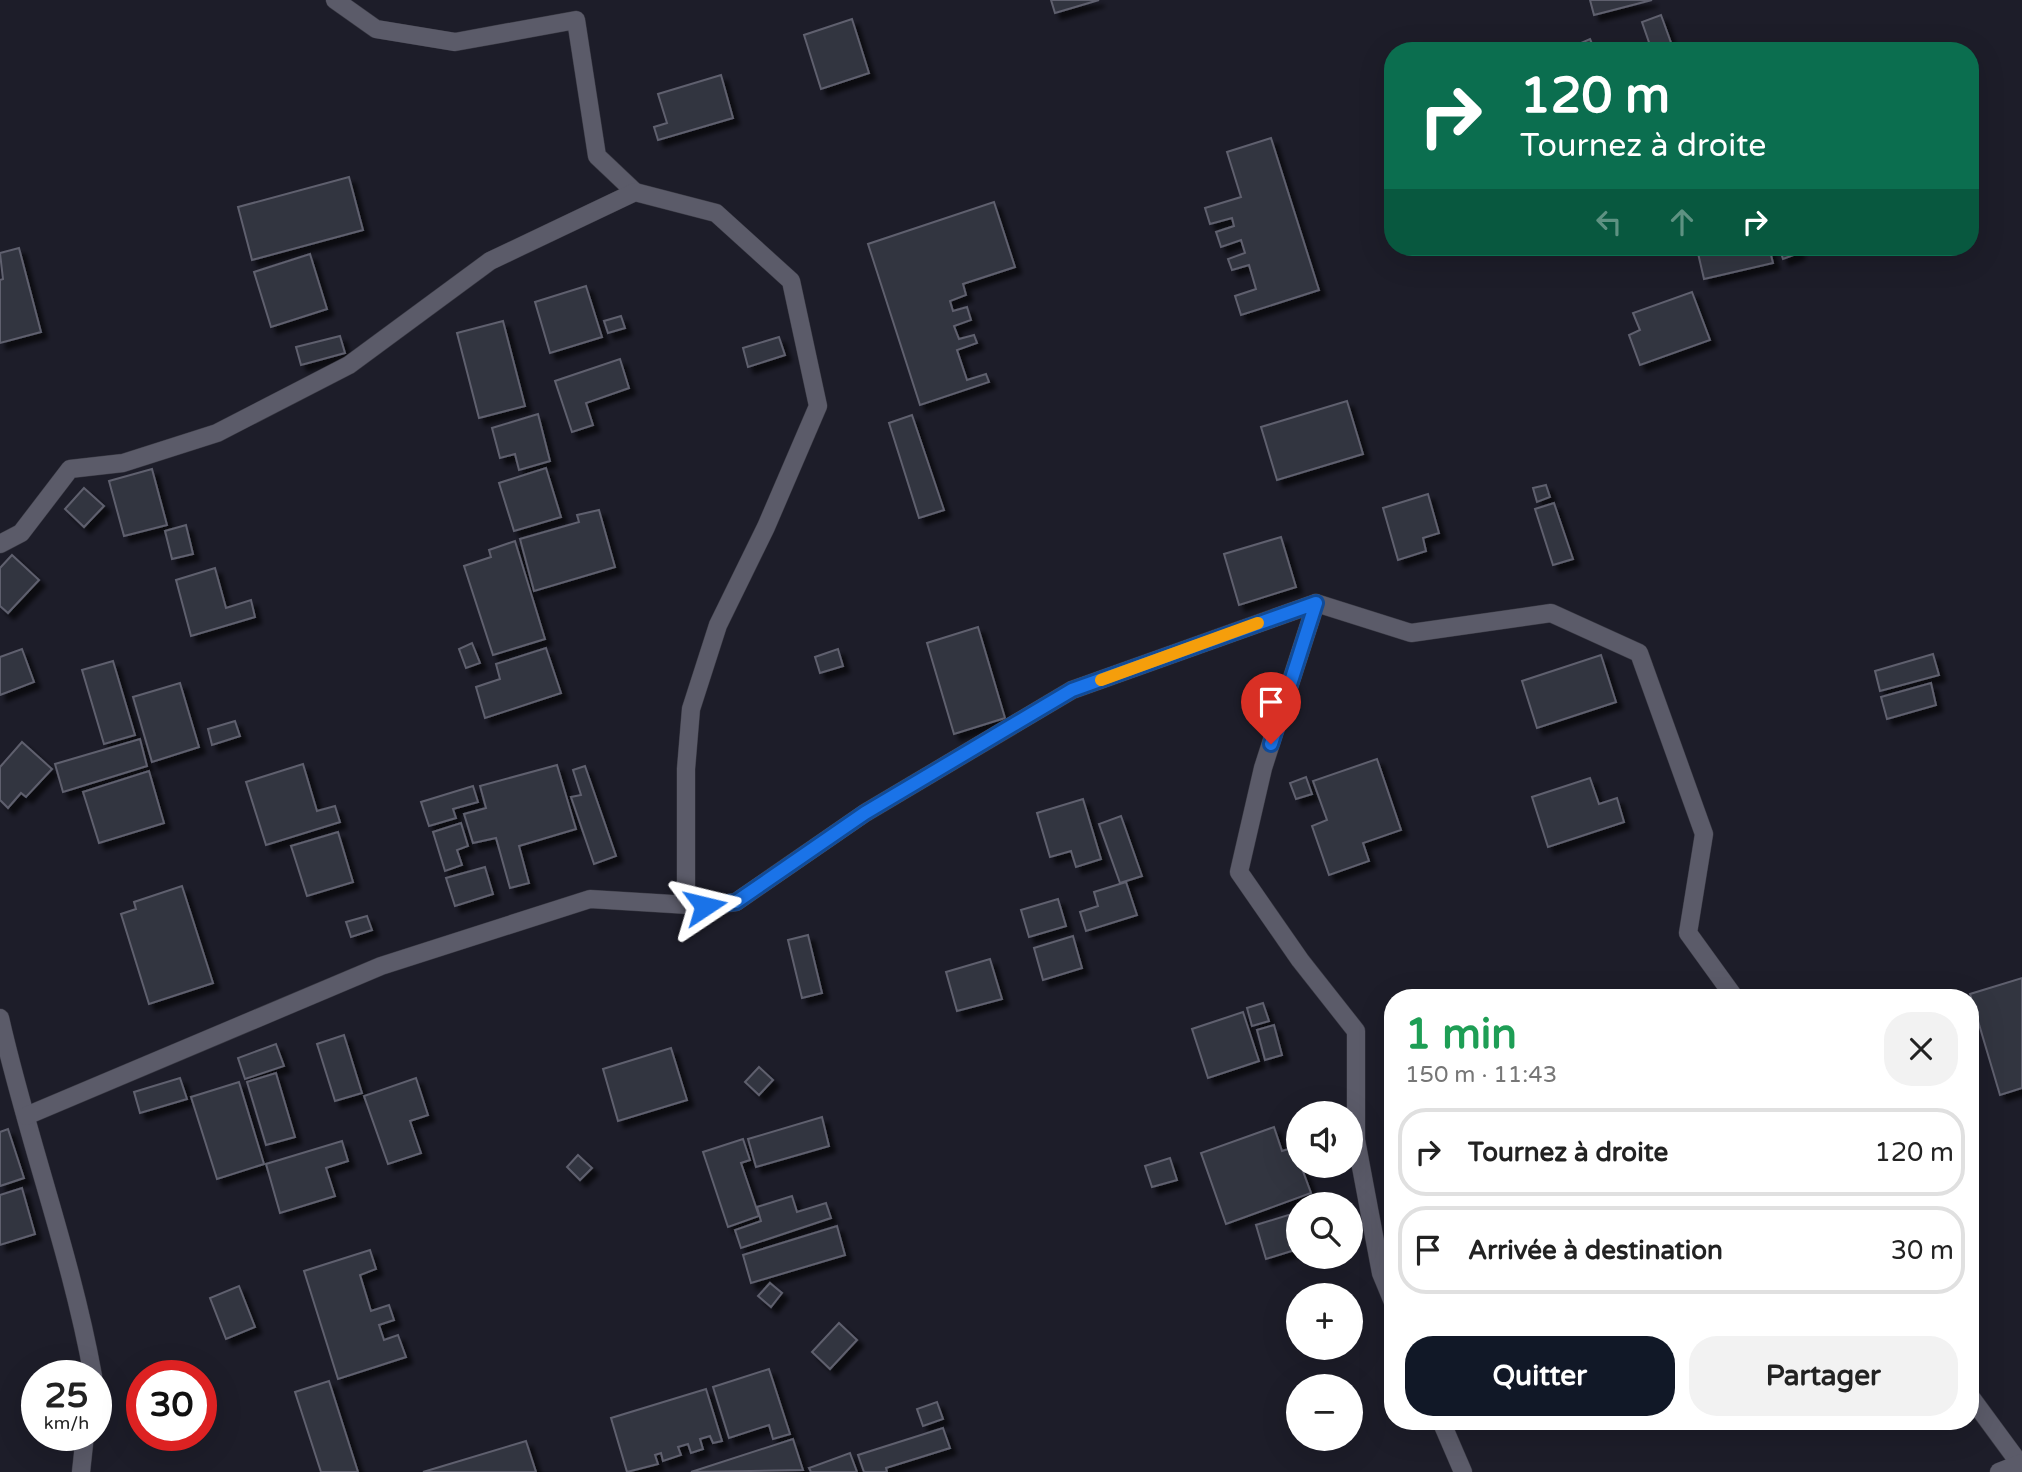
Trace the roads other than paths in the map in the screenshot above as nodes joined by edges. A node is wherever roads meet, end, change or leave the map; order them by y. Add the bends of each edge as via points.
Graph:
1 (335, 0) edge
2 (635, 192) junction
3 (0, 544) edge
4 (1316, 603) junction
5 (686, 905) junction
6 (1728, 989) edge
7 (0, 1018) edge
8 (26, 1116) junction
9 (1384, 1280) edge
10 (89, 1360) edge
11 (1979, 1408) edge
12 (1445, 1430) edge
13 (83, 1451) edge
14 (2021, 1464) edge
15 (80, 1472) edge
16 (1463, 1472) edge
17 (1998, 1472) edge

1 - 2 street via 376,29 455,42 576,20 597,156
2 - 3 street via 490,261 349,365 217,433 123,463 70,469 21,533
2 - 5 street via 716,213 791,281 818,406 718,625 691,709
4 - 5 street via 1072,690 865,813 736,902
4 - 6 street via 1411,633 1551,614 1639,653 1704,834 1688,933
4 - 9 street via 1263,768 1239,872 1356,1031 1356,1140
5 - 8 street via 590,899 381,966
7 - 8 street
8 - 10 street via 54,1207
11 - 14 street
12 - 16 street
13 - 15 street
14 - 17 street

